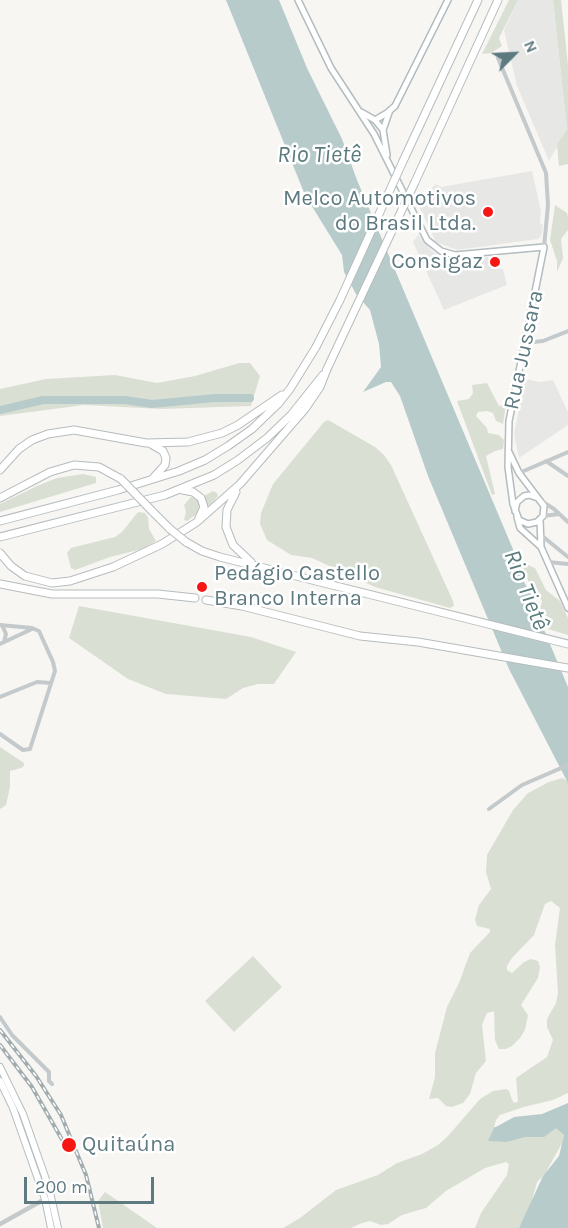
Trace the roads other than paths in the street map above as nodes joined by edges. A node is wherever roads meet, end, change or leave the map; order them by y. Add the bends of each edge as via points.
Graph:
1 (298, 0) edge
2 (448, 0) edge
3 (478, 0) edge
4 (498, 0) edge
5 (498, 58) dead end
6 (358, 110) junction
7 (390, 110) junction
8 (375, 120) junction
9 (371, 128) junction
10 (383, 130) junction
11 (374, 134) junction
12 (388, 160) junction
13 (544, 247) junction
14 (568, 331) edge
15 (524, 344) junction
16 (317, 386) junction
17 (290, 389) junction
18 (146, 442) junction
19 (509, 452) junction
20 (568, 452) edge
21 (546, 461) junction
22 (0, 470) edge
23 (519, 472) junction
24 (568, 476) edge
25 (151, 480) junction
26 (510, 480) junction
27 (240, 484) junction
28 (180, 489) junction
29 (0, 498) edge
30 (540, 500) junction
31 (516, 514) junction
32 (559, 514) junction
33 (542, 518) junction
34 (0, 521) edge
35 (197, 522) junction
36 (568, 522) edge
37 (540, 534) junction
38 (0, 537) edge
39 (554, 546) junction
40 (541, 547) junction
41 (0, 553) edge
42 (568, 557) edge
43 (548, 562) junction
44 (568, 564) edge
45 (256, 565) junction
46 (0, 584) edge
47 (195, 598) dead end
48 (206, 600) dead end
49 (568, 608) edge
50 (1, 625) edge
51 (32, 628) junction
52 (2, 643) edge
53 (568, 644) edge
54 (568, 668) edge
55 (51, 683) junction
56 (0, 698) edge
57 (0, 734) edge
58 (568, 765) edge
59 (489, 809) dead end
60 (0, 1017) edge
61 (0, 1067) edge
62 (0, 1081) edge
63 (52, 1084) dead end
64 (45, 1199) junction
65 (0, 1224) edge
66 (51, 1228) edge
67 (58, 1228) edge

1 - 6 main road via 331,68
2 - 7 main road
3 - 17 highway, bridge via 340,300
4 - 16 highway, bridge
5 - 13 street, Rua Jussara via 546,173
6 - 8 main road
6 - 9 main road
7 - 8 main road
7 - 10 main road
8 - 9 main road
8 - 10 main road
9 - 11 main road
10 - 11 main road
10 - 12 main road
11 - 12 main road
12 - 13 main road via 419,228 441,251 464,255
13 - 15 main road, Rua Jussara
14 - 15 street
15 - 19 main road, Rua Jussara via 511,408
16 - 27 highway via 296,420
16 - 28 highway via 254,448 214,475
17 - 18 highway via 254,416 222,433 188,442
17 - 25 highway via 261,421 228,446 188,467
18 - 22 highway via 82,431 57,432 26,444
18 - 25 highway via 163,451 166,458 165,465
19 - 23 main road, Rua Jussara
19 - 26 main road, Rua Jussara
20 - 21 street
21 - 23 street
21 - 24 street
23 - 26 main road
23 - 30 main road, Rua Jussara
25 - 34 highway
26 - 31 main road, Rua Jussara
27 - 35 highway
27 - 45 highway via 227,510 226,527 232,545
28 - 35 highway via 201,498 204,507
28 - 38 highway
29 - 45 highway, bridge via 51,472 74,465 99,467 121,479 186,542 212,555
30 - 31 main road via 529,495 520,498
30 - 32 street
30 - 33 main road
31 - 33 main road via 528,524
31 - 40 main road via 520,528
32 - 33 street
32 - 36 street
33 - 37 main road
35 - 41 highway via 126,562 60,583 25,576
37 - 39 street
37 - 40 main road
39 - 40 street
39 - 42 street
40 - 43 main road
43 - 44 street
43 - 49 main road
45 - 53 highway
46 - 47 highway via 46,593
48 - 54 highway via 360,636
50 - 51 street
50 - 52 street via 6,634
51 - 52 street
51 - 55 street via 41,635 54,664
55 - 56 street via 38,681
55 - 57 street via 30,749 23,750
58 - 59 street via 522,785
60 - 63 street via 12,1035 49,1072
61 - 67 main road via 23,1114 49,1188
62 - 64 main road
64 - 65 street
64 - 66 main road

